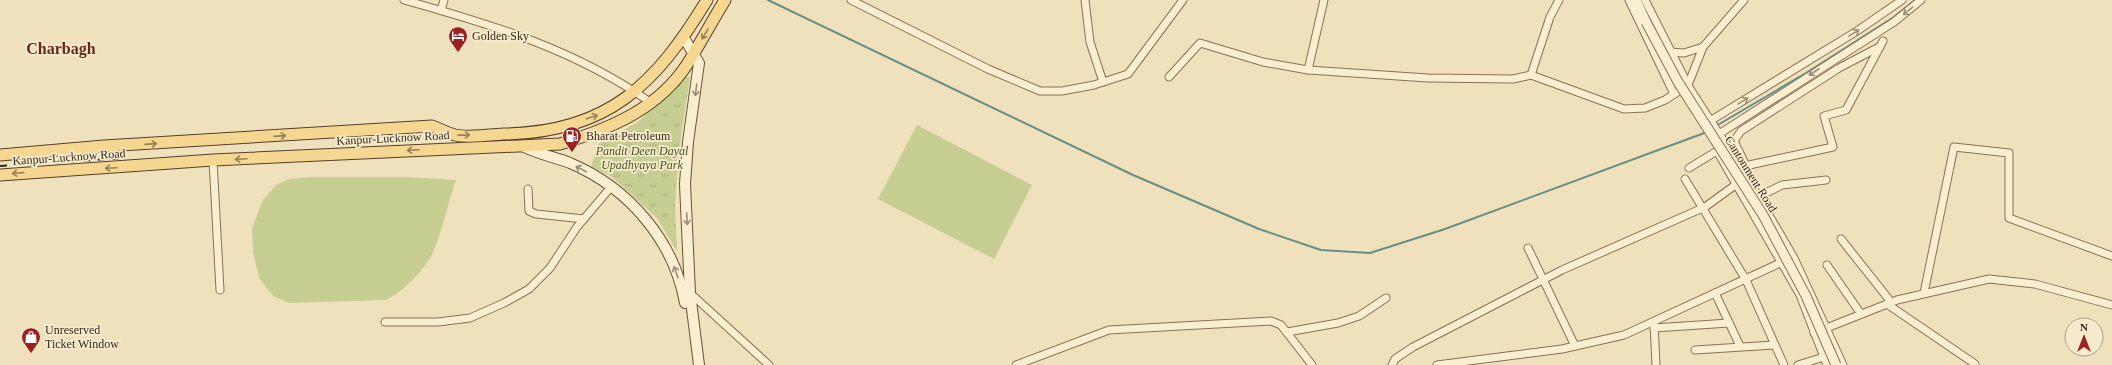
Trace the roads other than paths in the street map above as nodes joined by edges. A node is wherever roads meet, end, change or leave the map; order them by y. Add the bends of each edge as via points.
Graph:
1 (404, 0) edge
2 (444, 0) edge
3 (707, 0) edge
4 (725, 0) edge
5 (851, 0) edge
6 (1085, 0) edge
7 (1184, 0) edge
8 (1324, 0) edge
9 (1559, 0) edge
10 (1629, 0) edge
11 (1636, 0) edge
12 (1645, 0) edge
13 (1744, 0) edge
14 (1902, 0) edge
15 (1921, 0) edge
16 (441, 10) junction
17 (684, 38) junction
18 (1883, 40) dead end
19 (1703, 47) junction
20 (1879, 47) junction
21 (1654, 51) junction
22 (694, 52) junction
23 (1670, 52) junction
24 (1308, 70) junction
25 (1532, 75) junction
26 (1169, 77) dead end
27 (1102, 82) junction
28 (1688, 85) junction
29 (635, 92) junction
30 (1674, 94) junction
31 (650, 102) junction
32 (1710, 121) junction
33 (446, 132) junction
34 (1718, 134) junction
35 (522, 146) junction
36 (446, 148) junction
37 (0, 155) edge
38 (213, 160) junction
39 (1743, 166) junction
40 (1689, 168) dead end
41 (0, 175) edge
42 (1746, 177) junction
43 (1685, 179) dead end
44 (1826, 180) dead end
45 (1736, 184) junction
46 (611, 187) junction
47 (528, 188) dead end
48 (1758, 197) junction
49 (1702, 209) junction
50 (584, 219) junction
51 (1841, 239) dead end
52 (1528, 248) dead end
53 (2112, 256) edge
54 (1793, 257) junction
55 (1782, 261) junction
56 (1827, 265) dead end
57 (1543, 280) junction
58 (1746, 280) junction
59 (220, 290) dead end
60 (690, 292) junction
61 (1715, 293) junction
62 (1924, 293) junction
63 (1386, 298) dead end
64 (1889, 303) junction
65 (2112, 305) edge
66 (1861, 314) junction
67 (385, 322) dead end
68 (1729, 323) junction
69 (1654, 324) junction
70 (1827, 328) junction
71 (1287, 332) junction
72 (1814, 333) junction
73 (1774, 345) junction
74 (1574, 346) junction
75 (1740, 346) junction
76 (1695, 350) dead end
77 (1838, 353) junction
78 (1824, 357) junction
79 (1467, 363) edge
80 (1975, 364) dead end
81 (692, 365) edge
82 (699, 365) edge
83 (769, 365) edge
84 (1016, 365) edge
85 (1312, 365) edge
86 (1392, 365) edge
87 (1437, 365) edge
88 (1656, 365) edge
89 (1784, 365) edge
90 (1798, 365) edge
91 (1827, 365) edge
92 (1836, 365) edge
93 (1843, 365) edge

1 - 16 street
2 - 16 street
3 - 17 main road, Kanpur-Lucknow Road
4 -> 22 main road, Kanpur-Lucknow Road
5 - 27 street via 988,69 1040,92 1062,91
6 - 27 street via 1090,42
7 - 27 street via 1128,74
8 - 24 street
9 - 25 street via 1550,17
10 - 21 street
11 - 92 street, Cantonment Road, bridge via 1678,82 1763,215 1806,296
12 - 23 street
13 - 19 street
32 -> 14 street via 1857,31
15 -> 34 street via 1894,22
16 - 29 street via 522,36 581,60
17 - 22 main road
17 - 29 main road, Kanpur-Lucknow Road via 661,67
18 - 20 street
19 - 23 street via 1688,53
19 - 28 street
20 - 39 street via 1839,68 1741,131 1734,141
20 - 39 street via 1846,110 1824,116 1833,147
21 - 23 street
21 - 30 street
22 - 31 main road, Kanpur-Lucknow Road via 669,86
22 -> 60 main road via 699,63 685,184
23 - 28 street
24 - 25 street via 1428,78 1513,79
24 - 26 street via 1263,62 1200,43
25 - 30 street via 1624,109 1645,108
28 - 30 street
28 - 32 street
29 - 31 street
33 -> 29 main road, Kanpur-Lucknow Road via 456,135 534,133 602,114
31 - 35 main road, Kanpur-Lucknow Road via 621,122 594,134 560,144
32 - 34 street
33 - 36 main road
37 -> 33 main road, Kanpur-Lucknow Road via 104,146 432,126
34 - 39 street
35 - 36 main road, Kanpur-Lucknow Road
46 -> 35 main road via 570,163
36 -> 38 main road, Kanpur-Lucknow Road
38 -> 41 main road, Kanpur-Lucknow Road
38 - 59 street
39 - 42 street
40 - 45 street via 1717,151
42 - 45 street
42 - 48 street
43 - 49 street
44 - 48 street via 1782,184
45 - 49 street
45 - 55 street
46 - 50 street
81 -> 46 main road via 684,298 671,256 637,208
47 - 50 street via 529,211
48 - 54 street
49 - 57 street
49 - 58 street
50 - 67 street via 550,268 529,289 504,303 470,318 438,322
51 - 64 street
52 - 57 street
53 - 62 street via 2009,218 2009,153 1954,148
54 - 55 street
54 - 70 street
55 - 58 street
55 - 72 street via 1800,294
56 - 66 street
57 - 74 street
57 - 86 street via 1413,347 1395,359
58 - 61 street
58 - 73 street
60 - 82 main road
60 - 83 street
61 - 68 street
61 - 69 street
62 - 64 street
62 - 65 street via 1989,279 2035,284
63 - 71 street via 1359,316 1338,323
64 - 66 street
64 - 80 street
66 - 70 street
68 - 69 street
68 - 75 street
69 - 74 street via 1624,335
69 - 88 street
70 - 72 street
70 - 77 street
71 - 84 street via 1281,324 1271,321 1109,330
71 - 85 street
72 - 78 street
73 - 75 street
73 - 89 street
74 - 79 street
75 - 76 street
77 - 78 street
77 - 93 street
78 - 90 street
78 - 91 street
79 - 87 street

